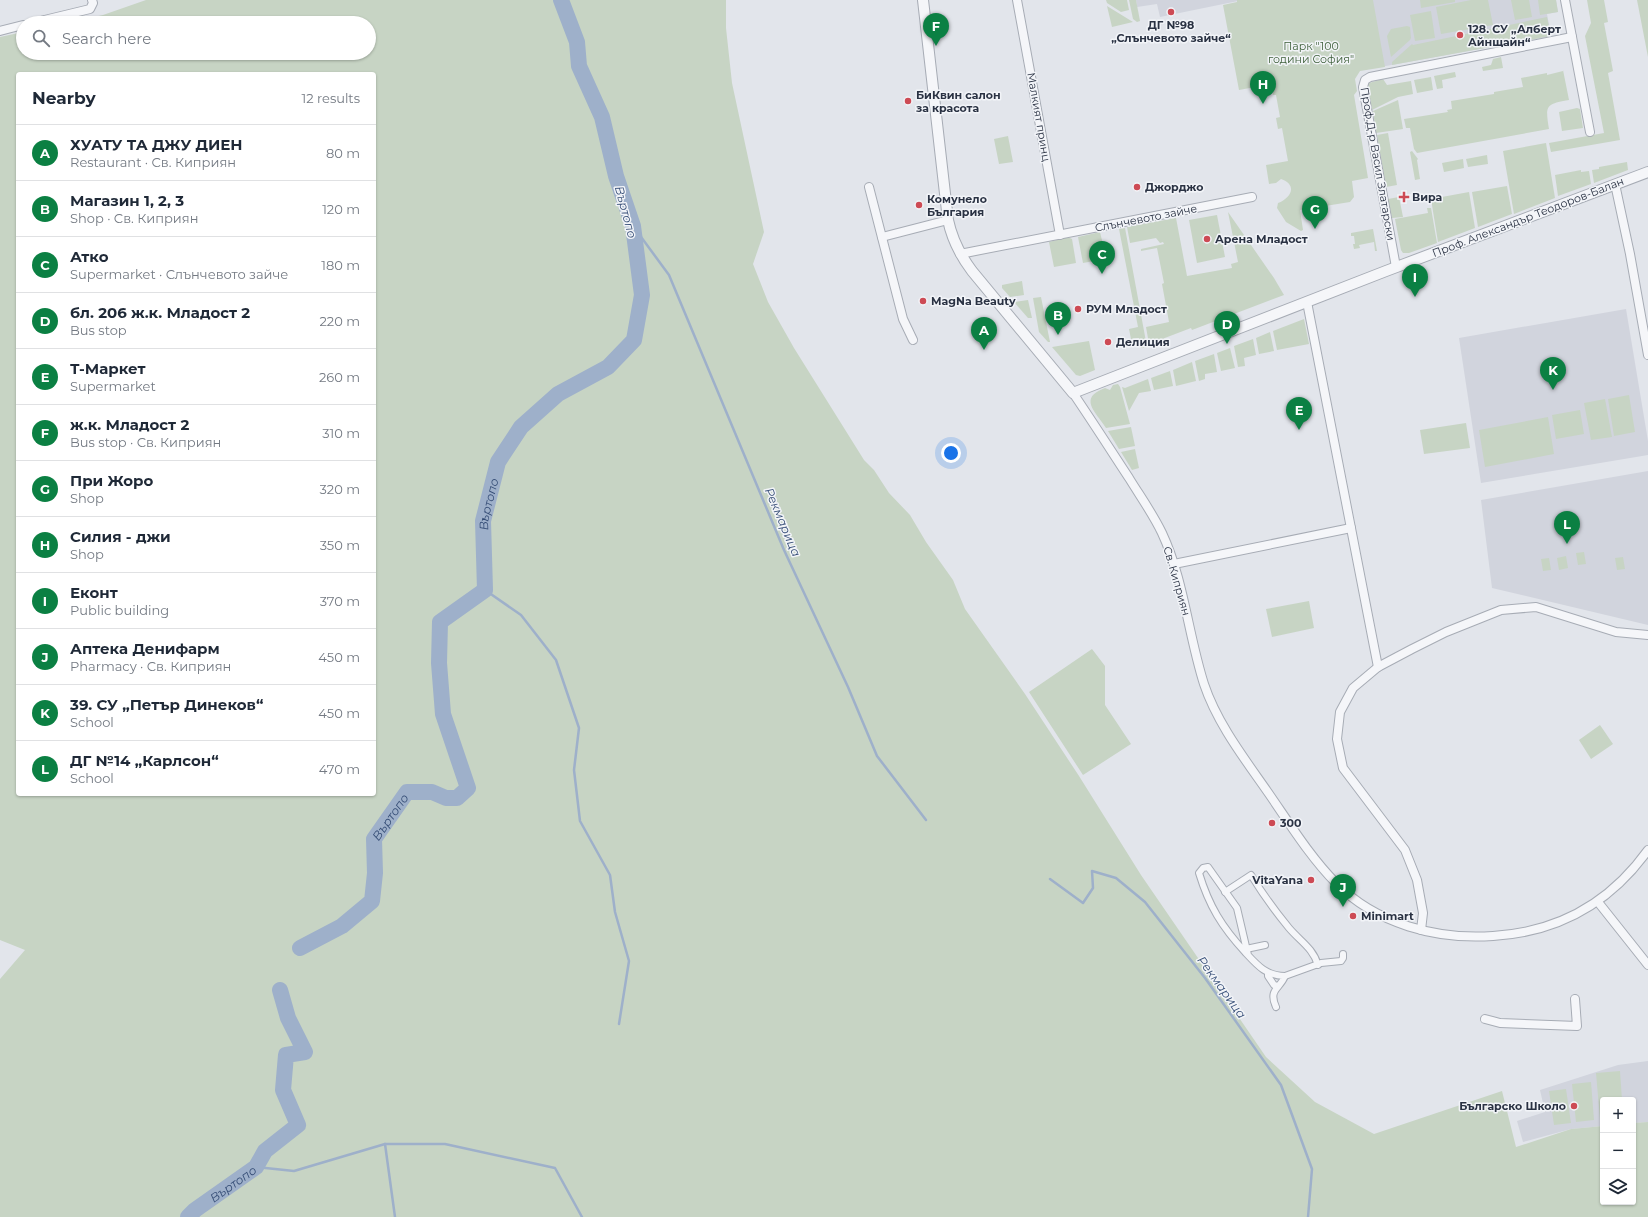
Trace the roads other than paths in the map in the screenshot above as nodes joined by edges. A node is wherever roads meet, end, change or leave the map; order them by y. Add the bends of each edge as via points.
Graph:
1 (92, 0) edge
2 (922, 0) edge
3 (1017, 0) edge
4 (1565, 0) edge
5 (61, 16) edge
6 (16, 27) edge
7 (0, 31) edge
8 (1572, 38) junction
9 (1590, 132) dead end
10 (1648, 172) edge
11 (1615, 184) junction
12 (869, 188) dead end
13 (1252, 197) dead end
14 (948, 220) junction
15 (1060, 235) junction
16 (882, 237) junction
17 (960, 254) junction
18 (1396, 268) junction
19 (1307, 302) junction
20 (913, 340) dead end
21 (1648, 355) edge
22 (1073, 393) junction
23 (1351, 528) junction
24 (1174, 564) junction
25 (1648, 635) edge
26 (1378, 667) junction
27 (1648, 850) edge
28 (1225, 892) junction
29 (1598, 902) junction
30 (1421, 930) junction
31 (1266, 945) dead end
32 (1247, 952) junction
33 (1343, 954) dead end
34 (1318, 965) junction
35 (1648, 965) edge
36 (1268, 973) junction
37 (1285, 976) junction
38 (1278, 986) junction
39 (1575, 999) dead end
40 (1276, 1007) dead end
41 (1485, 1019) dead end

1 - 5 street via 90,9
2 - 14 street, Св. Киприян
3 - 15 street, Малкият принц
4 - 8 street
6 - 7 street
8 - 9 street
8 - 18 street, Проф.Д-р Васил Златарски via 1365,80 1363,87
10 - 11 street, Проф. Александър Теодоров-Балан
11 - 18 street, Проф. Александър Теодоров-Балан
11 - 21 street
12 - 16 street
13 - 15 street, Слънчевото зайче
14 - 16 street
14 - 17 street, Св. Киприян
15 - 17 street, Слънчевото зайче
16 - 20 street via 903,319
17 - 22 street, Св. Киприян
18 - 19 street, Проф. Александър Теодоров-Балан
19 - 22 street, Проф. Александър Теодоров-Балан
19 - 23 street
22 - 24 street, Св. Киприян via 1146,504 1162,533
23 - 24 street
23 - 26 street
24 - 30 street, Св. Киприян via 1204,684 1211,702 1239,750 1314,856 1338,885 1369,908
25 - 26 street via 1616,632 1536,607 1501,610 1446,632
26 - 30 street via 1353,688 1340,712 1337,739 1343,768 1405,850 1417,880 1423,913
27 - 29 street, Св. Киприян via 1630,873
28 - 32 street via 1237,908
28 - 32 street via 1208,867 1200,870 1206,896 1215,914 1231,938
28 - 34 street via 1251,874 1279,915 1316,956
29 - 30 street, Св. Киприян via 1567,918 1518,934 1460,937
29 - 35 street
31 - 32 street
32 - 36 street via 1256,965
33 - 34 street via 1341,961
34 - 37 street
36 - 37 street
36 - 38 street via 1274,985
37 - 38 street
38 - 40 street via 1273,996
39 - 41 street via 1577,1026 1500,1023

